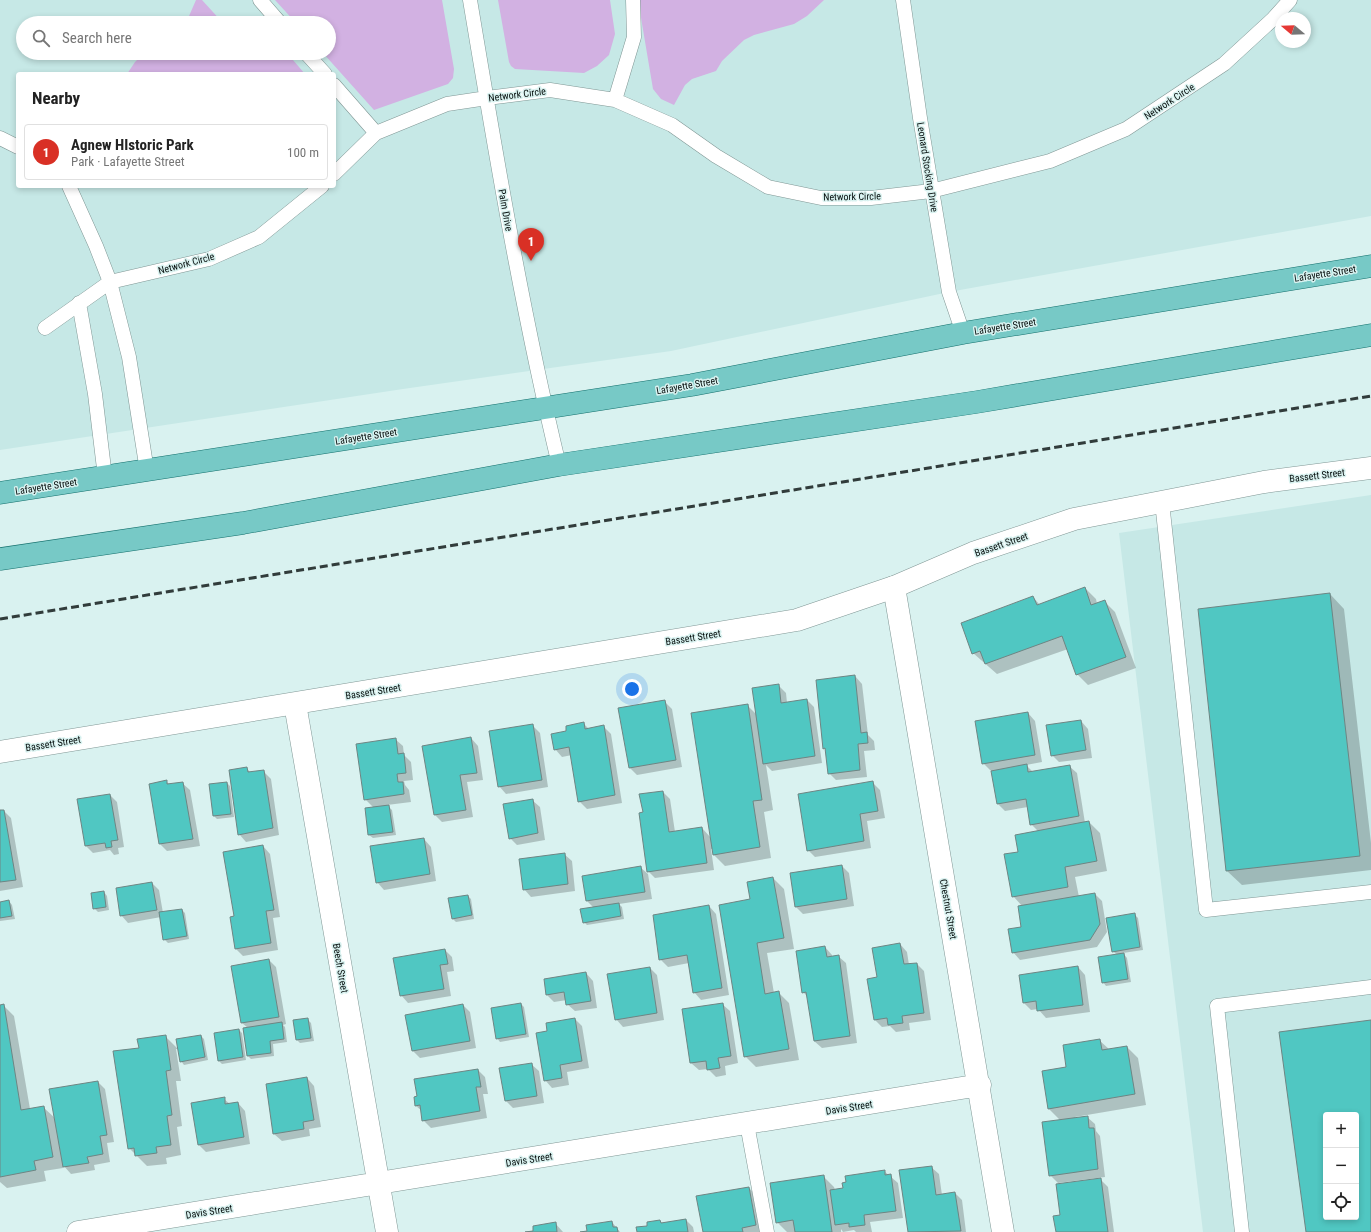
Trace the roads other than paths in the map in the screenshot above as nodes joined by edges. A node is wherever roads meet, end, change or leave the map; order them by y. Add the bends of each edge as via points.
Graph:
1 (260, 0) edge
2 (470, 0) edge
3 (633, 0) edge
4 (903, 0) edge
5 (1290, 0) edge
6 (274, 16) edge
7 (312, 60) edge
8 (323, 72) edge
9 (336, 87) edge
10 (487, 98) junction
11 (615, 100) junction
12 (376, 133) junction
13 (0, 138) edge
14 (16, 147) edge
15 (336, 172) edge
16 (70, 188) edge
17 (320, 188) edge
18 (931, 191) junction
19 (1371, 266) edge
20 (110, 282) junction
21 (79, 303) junction
22 (46, 328) dead end
23 (963, 333) junction
24 (1371, 335) edge
25 (545, 407) junction
26 (559, 465) junction
27 (1371, 468) edge
28 (147, 471) junction
29 (105, 477) junction
30 (0, 493) edge
31 (1162, 502) junction
32 (0, 559) edge
33 (894, 587) junction
34 (295, 704) junction
35 (0, 752) edge
36 (1371, 892) edge
37 (1371, 987) edge
38 (980, 1085) junction
39 (747, 1124) junction
40 (379, 1183) junction
41 (78, 1232) edge
42 (387, 1232) edge
43 (767, 1232) edge
44 (1003, 1232) edge
45 (1242, 1232) edge

1 - 6 lane
2 - 10 lane, Palm Drive
3 - 11 lane via 634,37
4 - 18 lane, Leonard Stocking Drive
5 - 18 lane, Network Circle via 1224,64 1126,129 1050,161
7 - 8 lane
9 - 12 lane
10 - 11 lane, Network Circle via 550,90
10 - 12 lane, Network Circle via 447,104
10 - 25 lane, Palm Drive via 511,239
11 - 18 lane, Network Circle via 672,125 716,156 768,187 821,198 871,198
12 - 15 lane, Network Circle
13 - 14 lane
16 - 20 lane
17 - 20 lane, Network Circle via 259,237 209,259
18 - 23 lane, Leonard Stocking Drive via 949,292
19 - 23 main road, Lafayette Street
20 - 21 lane, Network Circle
20 - 28 lane via 129,357
21 - 22 lane, Network Circle
21 - 29 lane via 95,394
23 - 25 main road, Lafayette Street via 692,385
24 - 26 main road via 977,402
25 - 26 lane, Palm Drive
25 - 28 main road, Lafayette Street
26 - 32 main road via 243,523
27 - 31 street, Bassett Street via 1264,482
28 - 29 main road, Lafayette Street
29 - 30 main road, Lafayette Street
31 - 33 street, Bassett Street via 1074,519 973,553
31 - 36 lane via 1206,910
33 - 34 street, Bassett Street via 797,620
33 - 38 street, Chestnut Street
34 - 35 street, Bassett Street
34 - 40 street, Beech Street
37 - 45 lane via 1217,1006
38 - 39 street, Davis Street
38 - 44 street, Chestnut Street
39 - 40 street, Davis Street
39 - 43 lane
40 - 41 street, Davis Street
40 - 42 street, Beech Street

